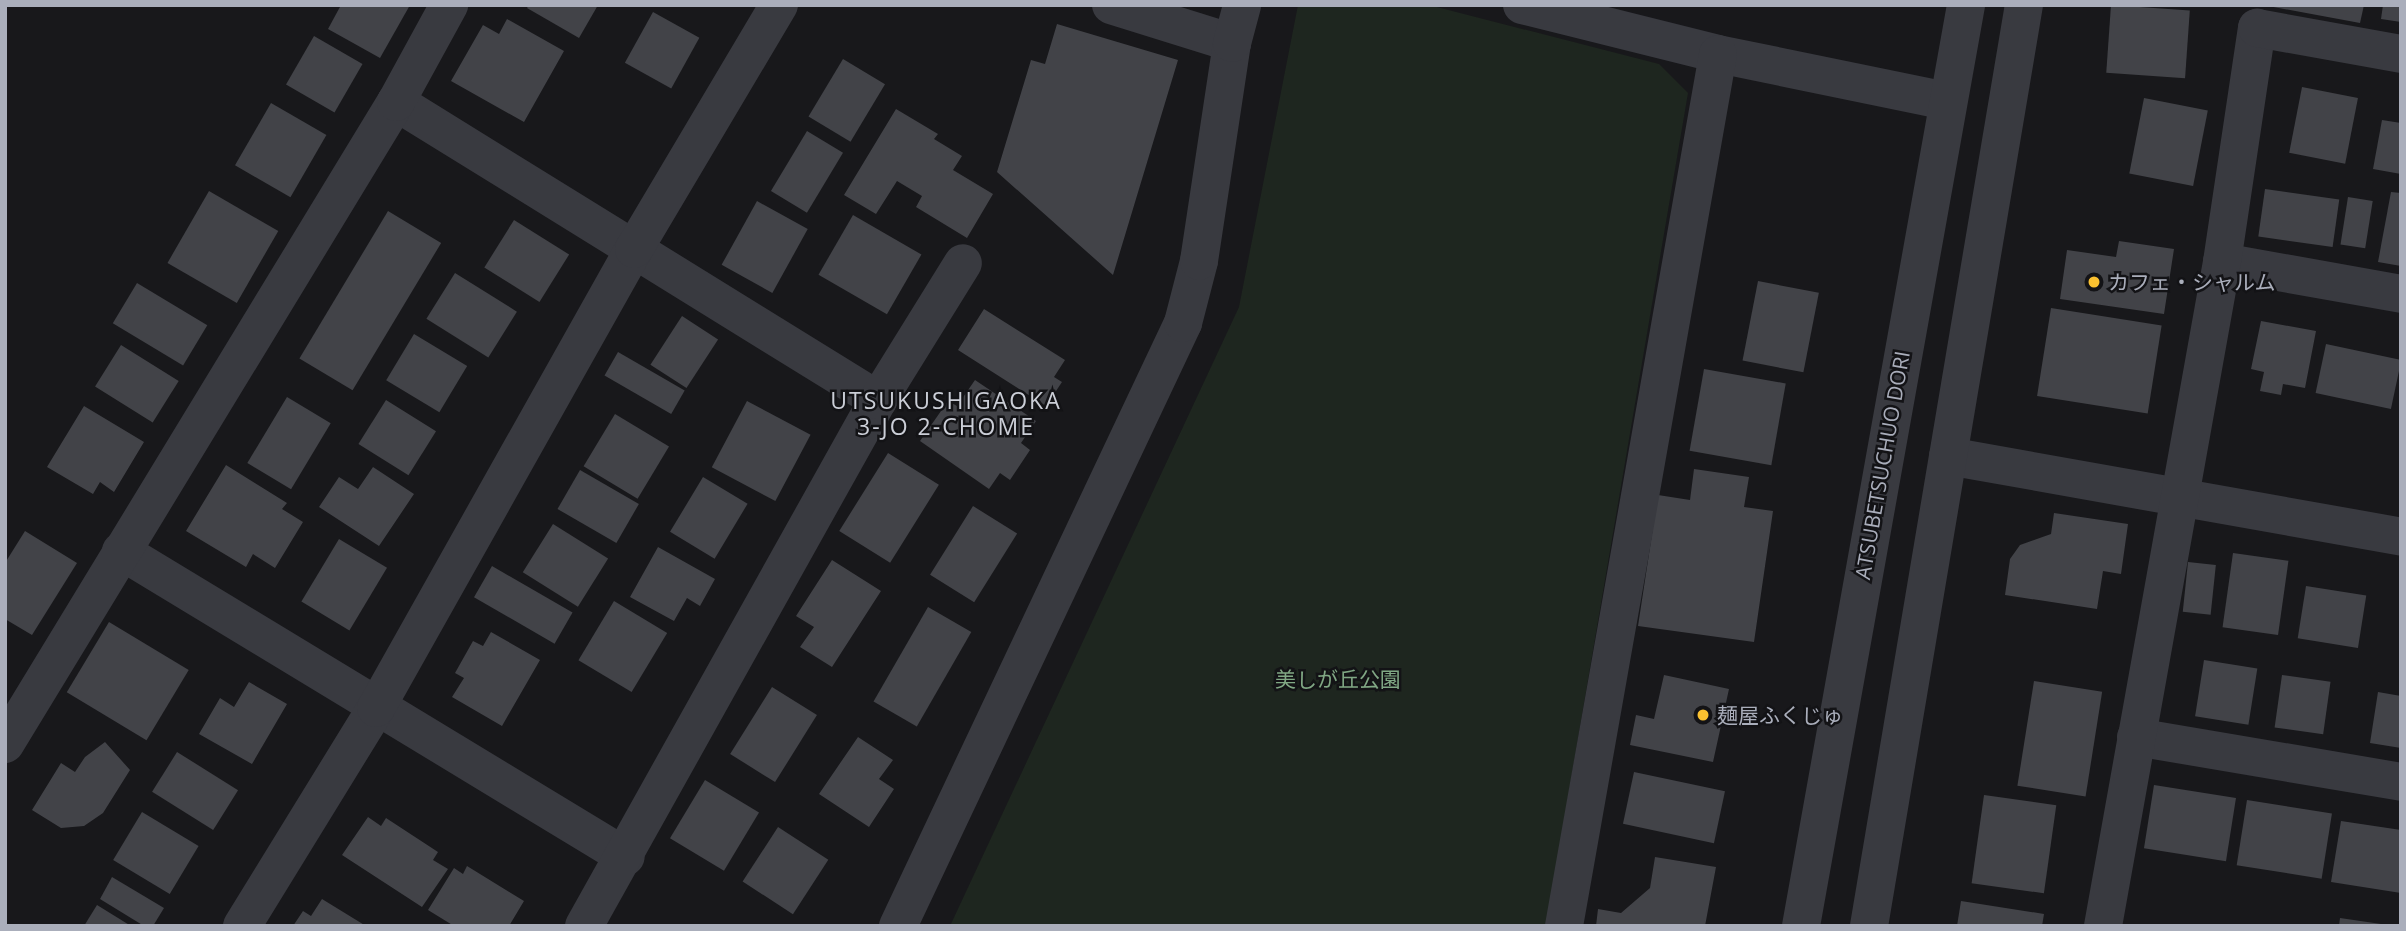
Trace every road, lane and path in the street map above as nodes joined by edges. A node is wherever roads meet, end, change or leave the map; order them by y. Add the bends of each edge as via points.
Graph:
1 (449, 5) edge
2 (779, 5) edge
3 (1111, 5) edge
4 (1242, 5) edge
5 (1522, 5) edge
6 (1966, 5) edge
7 (2024, 5) edge
8 (1232, 43) junction
9 (1718, 54) junction
10 (2401, 54) edge
11 (1947, 101) junction
12 (396, 102) junction
13 (634, 249) junction
14 (2222, 262) junction
15 (963, 263) dead end
16 (2401, 294) edge
17 (878, 400) junction
18 (1948, 457) junction
19 (2178, 498) junction
20 (2401, 537) edge
21 (121, 551) junction
22 (376, 708) junction
23 (2136, 737) junction
24 (5, 744) edge
25 (2401, 782) edge
26 (626, 857) junction
27 (242, 926) edge
28 (584, 926) edge
29 (898, 926) edge
30 (1564, 926) edge
31 (1801, 926) edge
32 (1868, 926) edge
33 (2103, 926) edge

1 - 12 street
2 - 13 street
3 - 8 street
4 - 8 street
5 - 9 street
6 - 11 street, ATSUBETSUCHUO DORI
7 - 18 street
8 - 29 street via 1199,261 1182,323
9 - 11 street
9 - 30 street
10 - 14 street via 2257,28
11 - 31 street, ATSUBETSUCHUO DORI
12 - 13 street
12 - 21 street
13 - 17 street
13 - 22 street
14 - 16 street
14 - 19 street
15 - 17 street
17 - 26 street
18 - 19 street
18 - 32 street
19 - 20 street
19 - 23 street
21 - 22 street
21 - 24 street
22 - 26 street
22 - 27 street
23 - 25 street
23 - 33 street
26 - 28 street

